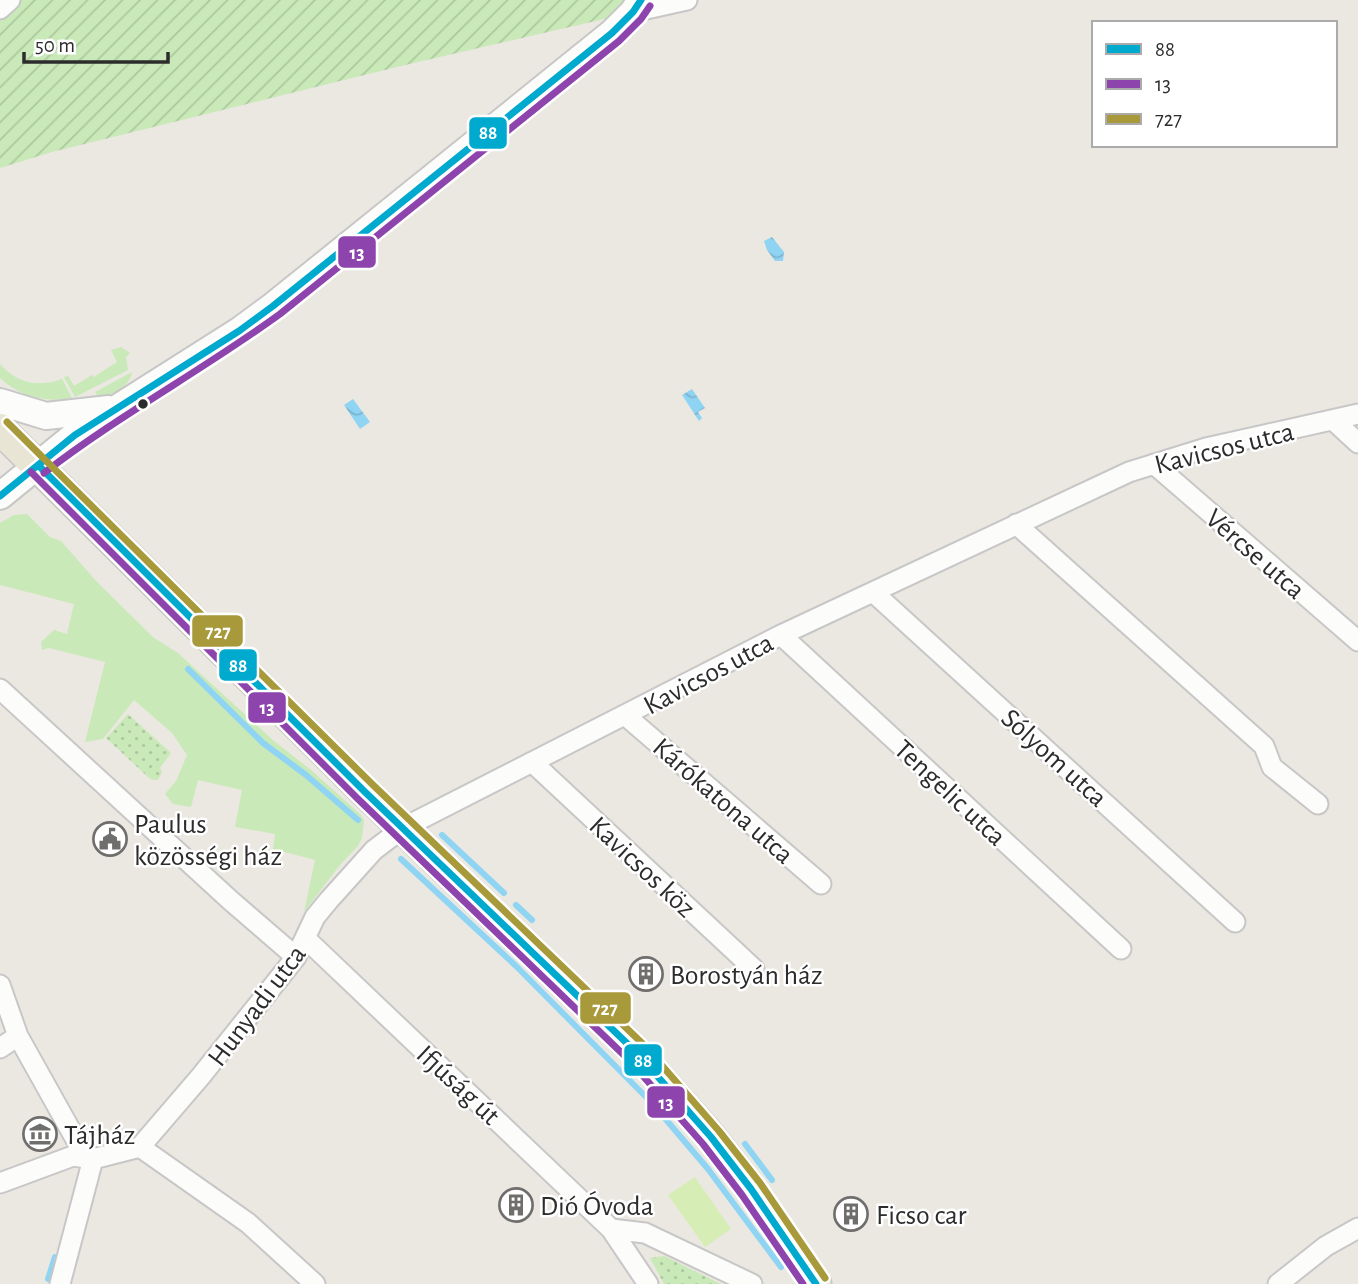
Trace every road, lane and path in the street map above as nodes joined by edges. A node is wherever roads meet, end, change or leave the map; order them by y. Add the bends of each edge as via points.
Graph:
1 (10, 0) edge
2 (687, 0) edge
3 (637, 6) edge
4 (0, 9) edge
5 (0, 402) edge
6 (118, 408) junction
7 (1358, 414) edge
8 (1333, 419) junction
9 (0, 429) edge
10 (1358, 443) edge
11 (1154, 464) junction
12 (37, 465) junction
13 (0, 496) edge
14 (1016, 523) junction
15 (874, 593) junction
16 (781, 635) junction
17 (1358, 641) edge
18 (0, 690) edge
19 (626, 716) junction
20 (532, 762) junction
21 (1318, 804) dead end
22 (403, 828) junction
23 (821, 884) dead end
24 (1235, 922) dead end
25 (306, 939) junction
26 (1121, 949) dead end
27 (296, 957) junction
28 (754, 970) dead end
29 (0, 985) edge
30 (18, 1036) junction
31 (0, 1048) edge
32 (140, 1147) junction
33 (93, 1159) junction
34 (0, 1183) edge
35 (1358, 1228) edge
36 (611, 1229) junction
37 (60, 1284) edge
38 (315, 1284) edge
39 (648, 1284) edge
40 (752, 1284) edge
41 (816, 1284) edge
42 (1278, 1284) edge

1 - 4 street
2 - 3 street
3 - 6 street via 555,80 273,306
5 - 6 street via 46,416
6 - 12 street
7 - 8 street, Kavicsos utca
8 - 10 street
8 - 11 street, Kavicsos utca
9 - 12 main road
11 - 14 street, Kavicsos utca
11 - 17 street, Vércse utca
12 - 13 street
12 - 22 main road
14 - 15 street, Kavicsos utca
14 - 21 street via 1264,746 1272,766
15 - 16 street, Kavicsos utca
15 - 24 street, Sólyom utca
16 - 19 street, Kavicsos utca
16 - 26 street, Tengelic utca
18 - 27 street
19 - 20 street, Kavicsos utca
19 - 23 street, Kárókatona utca
20 - 22 street, Kavicsos utca
20 - 28 street, Kavicsos köz
22 - 25 street, Hunyadi utca via 374,850 329,900
22 - 41 main road via 636,1052 711,1137
25 - 27 street, Hunyadi utca
25 - 36 street, Ifjúság út
27 - 32 street, Hunyadi utca
29 - 30 street
30 - 31 street
30 - 33 street via 80,1147
32 - 33 street
32 - 38 street via 248,1223
33 - 34 street via 73,1156
33 - 37 street
35 - 42 street via 1326,1246
36 - 39 street, Ifjúság út
36 - 40 street via 645,1233

